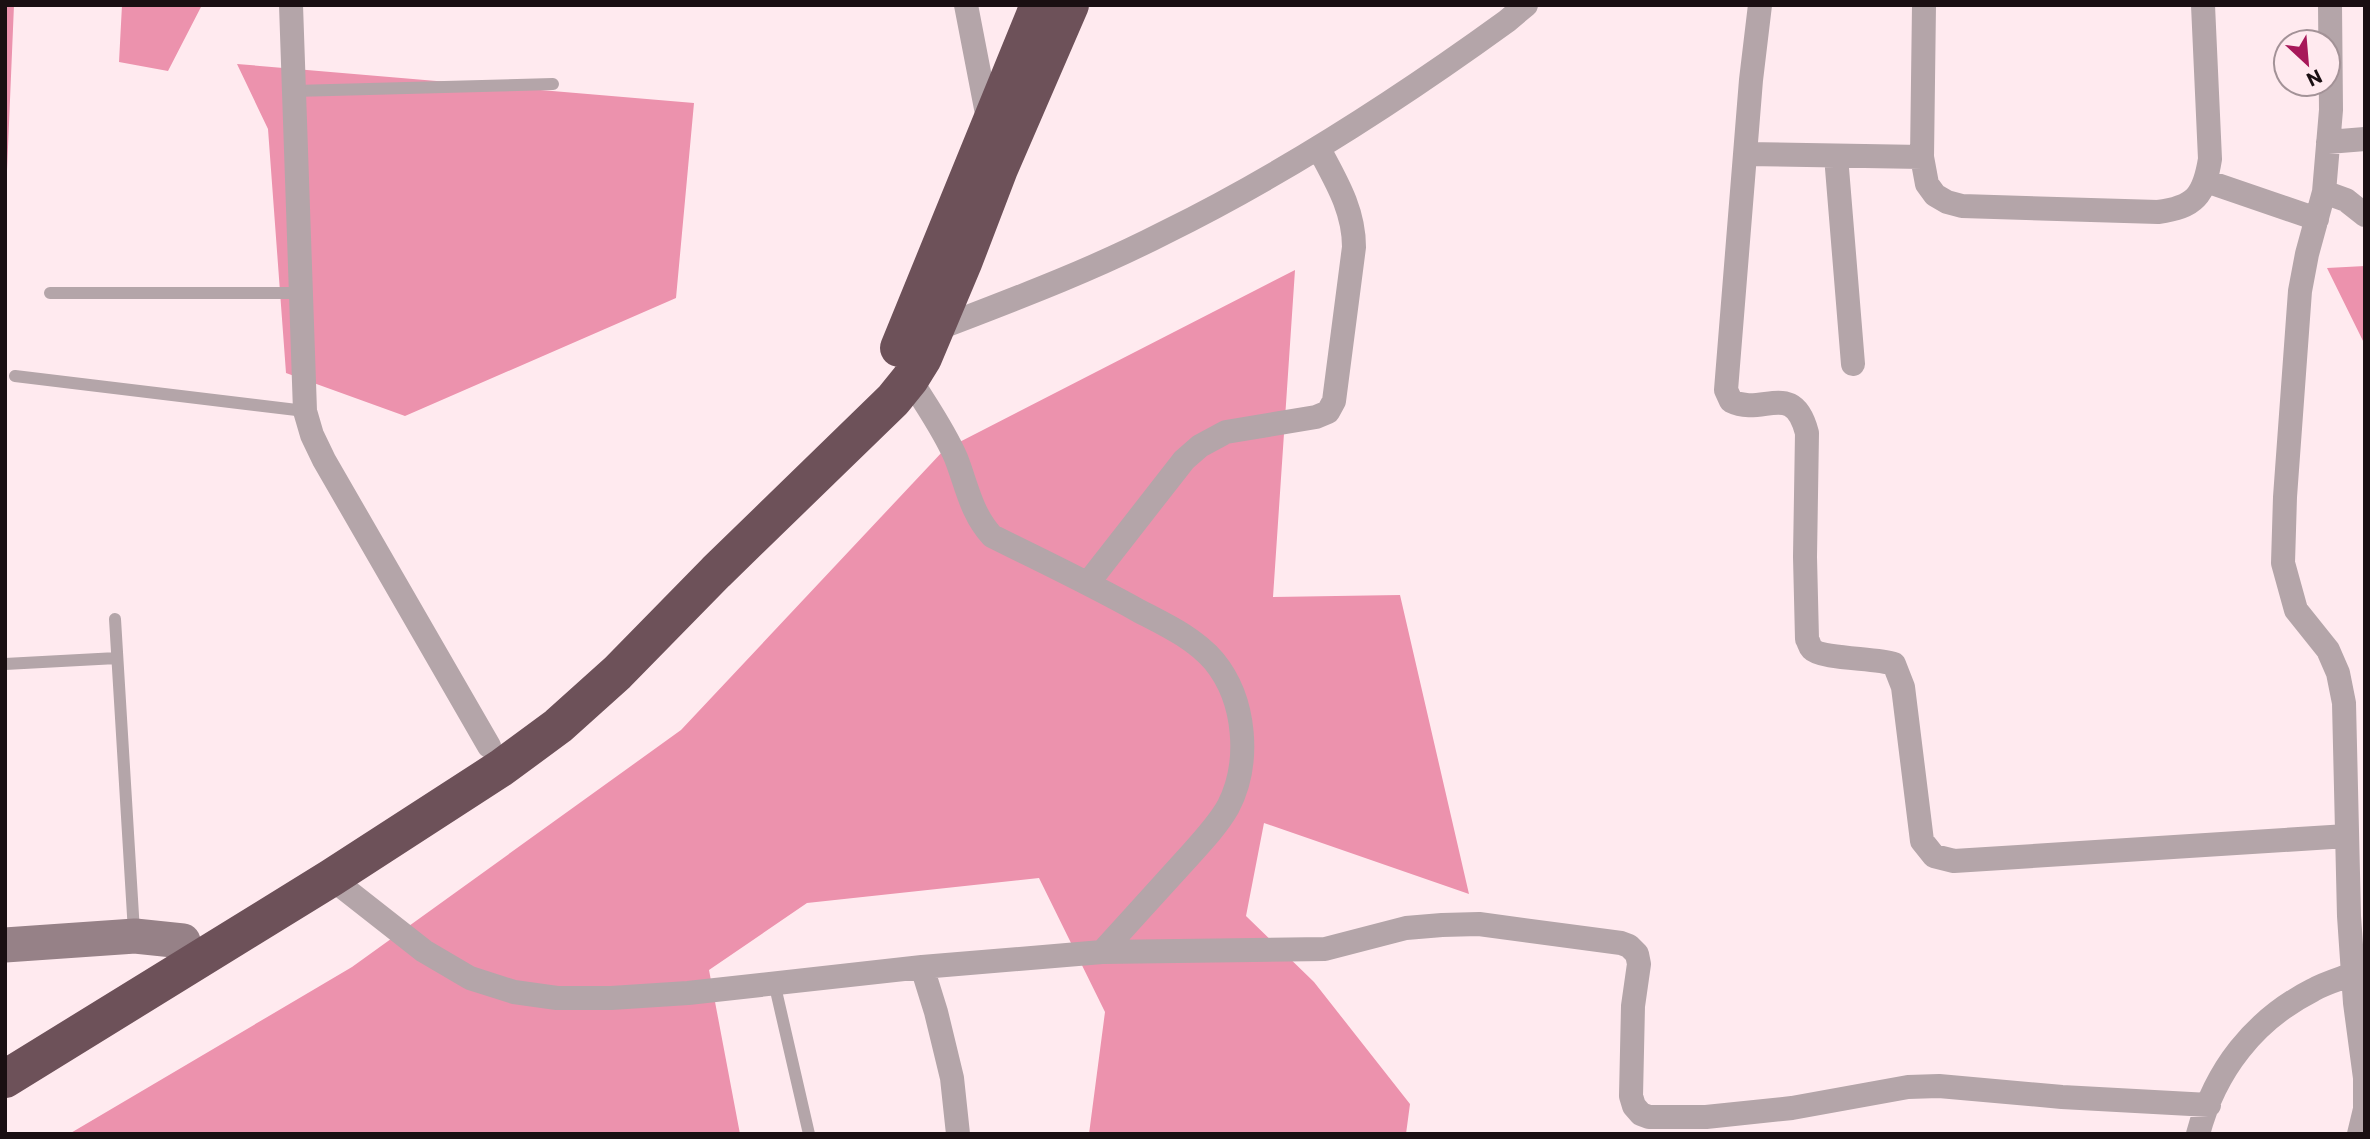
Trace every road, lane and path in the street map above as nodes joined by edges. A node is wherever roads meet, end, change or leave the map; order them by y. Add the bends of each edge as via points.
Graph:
1 (291, 5) edge
2 (966, 5) edge
3 (1039, 5) edge
4 (1070, 5) edge
5 (1525, 5) edge
6 (1760, 5) edge
7 (1924, 5) edge
8 (2203, 5) edge
9 (2330, 5) edge
10 (553, 84) dead end
11 (294, 90) junction
12 (989, 124) junction
13 (2365, 139) edge
14 (2328, 142) junction
15 (1319, 149) junction
16 (1745, 154) junction
17 (1836, 156) junction
18 (1922, 157) junction
19 (2206, 181) junction
20 (2324, 192) junction
21 (2365, 215) edge
22 (2317, 219) junction
23 (50, 293) dead end
24 (300, 293) junction
25 (934, 330) junction
26 (1853, 365) dead end
27 (15, 376) dead end
28 (910, 379) junction
29 (305, 411) junction
30 (1088, 583) junction
31 (115, 618) dead end
32 (117, 658) junction
33 (5, 664) edge
34 (488, 746) junction
35 (2347, 836) junction
36 (331, 878) junction
37 (135, 936) junction
38 (183, 941) junction
39 (5, 945) edge
40 (1102, 952) junction
41 (922, 967) junction
42 (2353, 974) junction
43 (774, 982) junction
44 (5, 1047) edge
45 (5, 1079) edge
46 (2208, 1105) junction
47 (1707, 1126) edge
48 (808, 1134) edge
49 (958, 1134) edge
50 (2198, 1134) edge
51 (2359, 1134) edge

1 - 11 street
2 - 12 street
3 - 12 highway
4 - 25 highway
5 - 15 street via 1445,66
6 - 16 street
7 - 18 street
8 - 19 street via 2210,159
9 - 14 street
10 - 11 lane
11 - 24 street
12 - 34 highway via 897,353 878,380 596,662
13 - 14 street
14 - 20 street
15 - 25 street via 1162,235
15 - 30 street via 1354,229 1334,401 1328,412 1316,417 1226,432 1199,446
16 - 17 street
16 - 35 street via 1726,390 1731,401 1740,405 1783,402 1796,408 1804,421 1807,639 1812,650 1822,654 1894,664 1903,687 1922,841 1934,856 1954,861
17 - 18 street
17 - 26 street
18 - 19 street via 1927,184 1935,195 1962,206 2158,212 2178,209 2197,198
19 - 22 street
20 - 21 street via 2346,200
20 - 22 street
22 - 35 street via 2300,291 2283,563 2296,610 2328,650 2338,673 2344,703
23 - 24 lane
24 - 29 street
25 - 28 highway
27 - 29 lane
28 - 30 street via 946,437 981,524 992,536
28 - 36 highway via 618,673 558,726
29 - 34 street via 324,460
30 - 40 street via 1186,636 1213,661 1228,683 1243,746 1240,777 1228,807
31 - 32 lane
32 - 33 lane
32 - 37 lane
34 - 38 highway
35 - 42 street
36 - 43 street via 424,951 470,978 514,992 611,998
36 - 45 highway
37 - 38 street
37 - 39 street
38 - 44 highway
40 - 41 street
40 - 47 street via 1325,949 1406,928 1442,925 1479,925 1621,943 1637,954 1639,964 1633,1006 1634,1106 1649,1117
41 - 43 street
41 - 49 street via 952,1078
42 - 46 street via 2313,989 2254,1031 2229,1061
42 - 51 street via 2365,1078
43 - 48 lane
46 - 47 street via 1908,1087
46 - 50 street

